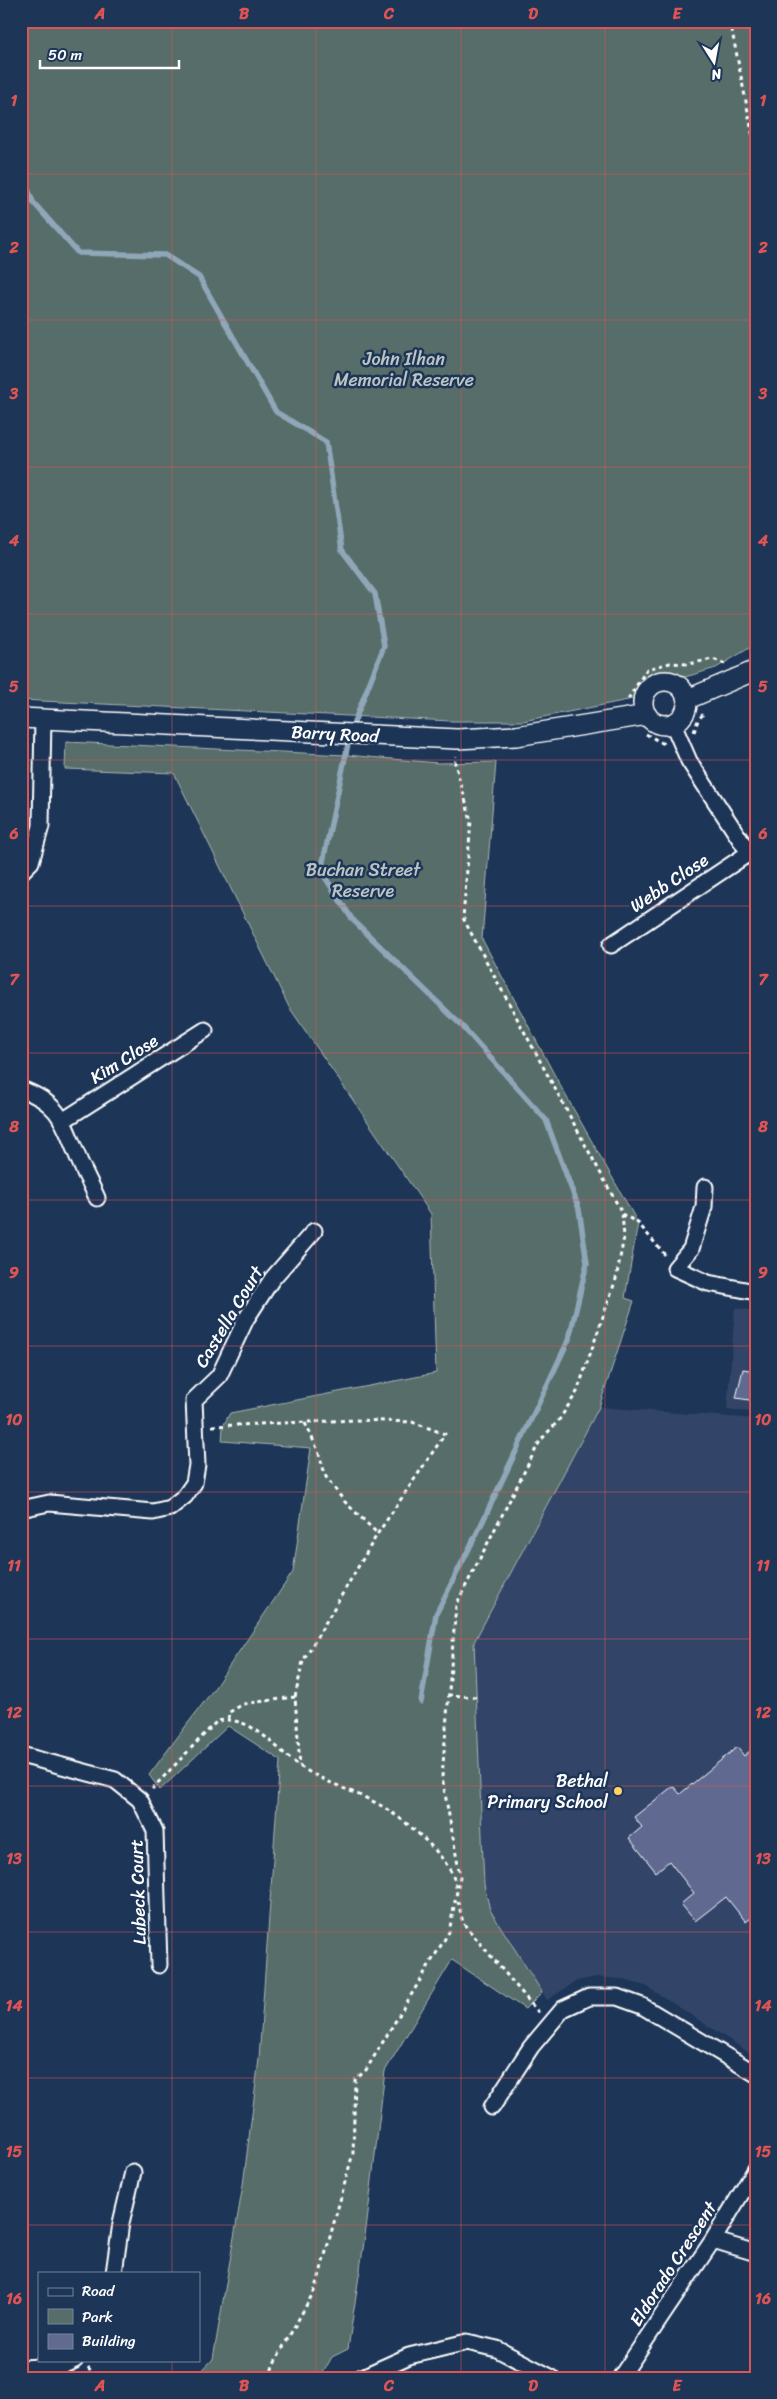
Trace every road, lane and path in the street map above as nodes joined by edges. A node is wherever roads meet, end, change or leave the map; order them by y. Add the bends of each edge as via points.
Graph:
1 (730, 21) edge
2 (756, 152) edge
3 (688, 664) dead end
4 (756, 670) edge
5 (688, 699) junction
6 (621, 702) dead end
7 (647, 715) junction
8 (21, 718) edge
9 (43, 719) junction
10 (672, 724) junction
11 (457, 739) junction
12 (752, 856) edge
13 (21, 872) edge
14 (611, 945) dead end
15 (205, 1030) dead end
16 (21, 1089) edge
17 (64, 1120) junction
18 (705, 1187) dead end
19 (97, 1198) dead end
20 (622, 1213) junction
21 (314, 1231) dead end
22 (675, 1268) junction
23 (756, 1292) edge
24 (305, 1423) junction
25 (197, 1427) junction
26 (21, 1509) edge
27 (378, 1533) junction
28 (448, 1695) junction
29 (476, 1696) dead end
30 (295, 1697) junction
31 (229, 1719) junction
32 (21, 1755) edge
33 (300, 1766) junction
34 (140, 1800) junction
35 (457, 1898) junction
36 (158, 1965) dead end
37 (550, 2025) junction
38 (756, 2074) edge
39 (492, 2107) dead end
40 (756, 2169) edge
41 (133, 2172) dead end
42 (713, 2240) junction
43 (756, 2253) edge
44 (114, 2272) edge
45 (71, 2362) edge
46 (21, 2368) edge
47 (270, 2378) edge
48 (360, 2378) edge
49 (552, 2378) edge
50 (620, 2378) edge

1 - 2 path
3 - 6 path via 670,663 647,669 628,699
4 - 5 street
5 - 7 street via 675,682 660,680 644,694
5 - 10 street via 686,711
7 - 10 street via 658,724
7 - 11 street, Barry Road via 516,736
8 - 9 street, Barry Road
9 - 11 street, Barry Road
9 - 13 street via 41,826 31,862
10 - 12 street via 689,762
11 - 20 path via 455,763 470,821 463,918
12 - 14 street, Webb Close
15 - 17 street, Kim Close
16 - 17 street via 51,1105
17 - 19 street
18 - 22 street via 704,1207 691,1249
20 - 22 path via 638,1223
20 - 28 path via 624,1238 616,1279 577,1392 559,1420 540,1441 456,1606
21 - 25 street, Castella Court via 272,1279 246,1319 219,1376 194,1400
22 - 23 street via 708,1283
24 - 25 path
24 - 27 path via 326,1477 344,1501
24 - 27 path via 356,1420 412,1422 445,1434
25 - 26 street, Castella Court via 194,1483 186,1496 170,1508 153,1512 49,1503
27 - 30 path via 303,1661
28 - 29 path
28 - 35 path via 442,1777 460,1876
30 - 31 path via 243,1704 228,1712
30 - 33 path
31 - 33 path via 243,1722
31 - 34 path via 217,1721
32 - 34 street, Lubeck Court via 115,1780
33 - 35 path via 331,1784 380,1805 411,1828 446,1864 454,1879
34 - 36 street, Lubeck Court via 155,1831
35 - 37 path via 463,1923
35 - 47 path via 448,1932 366,2070 355,2080 353,2153 316,2288 273,2365
37 - 38 street via 564,2009 589,1997 617,1997 642,2006
37 - 39 street via 531,2047
40 - 42 street, Eldorado Crescent
41 - 44 street
42 - 43 street
42 - 50 street, Eldorado Crescent
45 - 46 street via 62,2366
48 - 49 street via 409,2356 467,2342 496,2349

